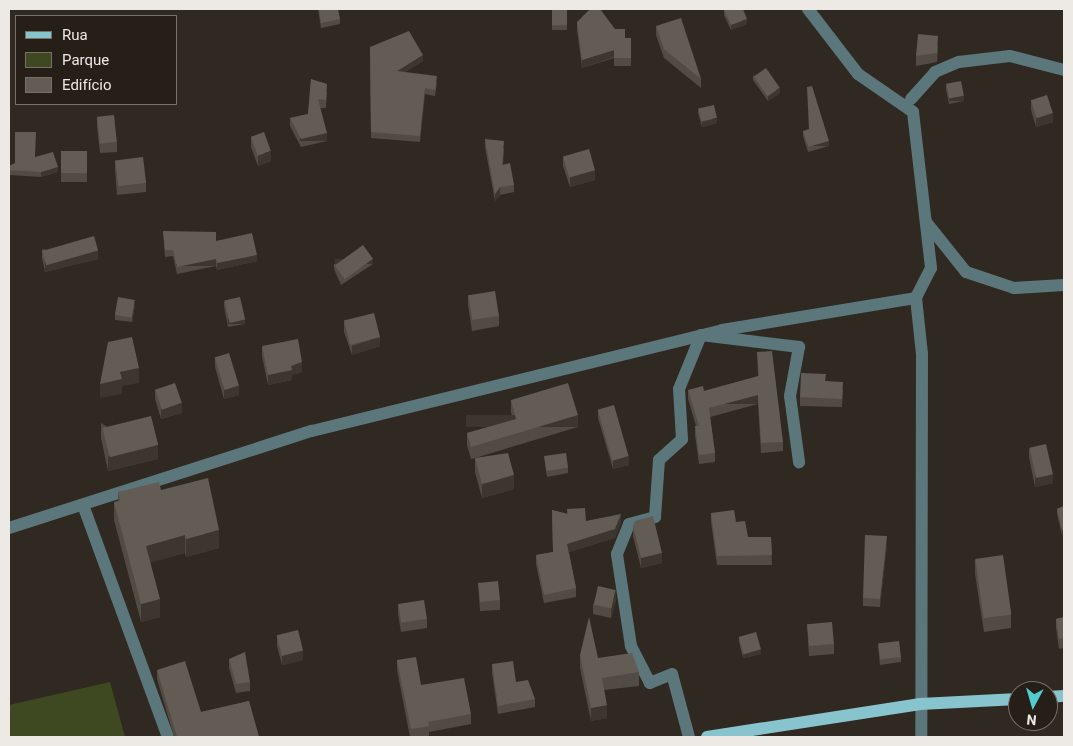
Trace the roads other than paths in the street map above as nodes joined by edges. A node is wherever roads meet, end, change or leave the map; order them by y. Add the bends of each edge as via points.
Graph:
1 (808, 9) edge
2 (1064, 70) edge
3 (911, 99) dead end
4 (925, 220) junction
5 (1064, 285) edge
6 (916, 298) junction
7 (701, 335) junction
8 (799, 462) dead end
9 (83, 505) junction
10 (9, 528) edge
11 (1008, 700) edge
12 (920, 704) junction
13 (168, 737) edge
14 (690, 737) edge
15 (707, 737) edge
16 (921, 737) edge

1 - 4 street via 858,74 913,112
2 - 3 street via 1010,56 959,62 935,72
4 - 5 street via 966,272 1014,288
4 - 6 street via 931,268
6 - 7 street via 820,310
6 - 12 street via 922,354
7 - 8 street via 800,346 790,396
7 - 9 street via 312,431
7 - 14 street via 679,389 682,439 660,460 655,517 629,524 617,554 631,646 650,683 672,674
9 - 10 street
9 - 13 street
11 - 12 main road
12 - 15 main road
12 - 16 street

